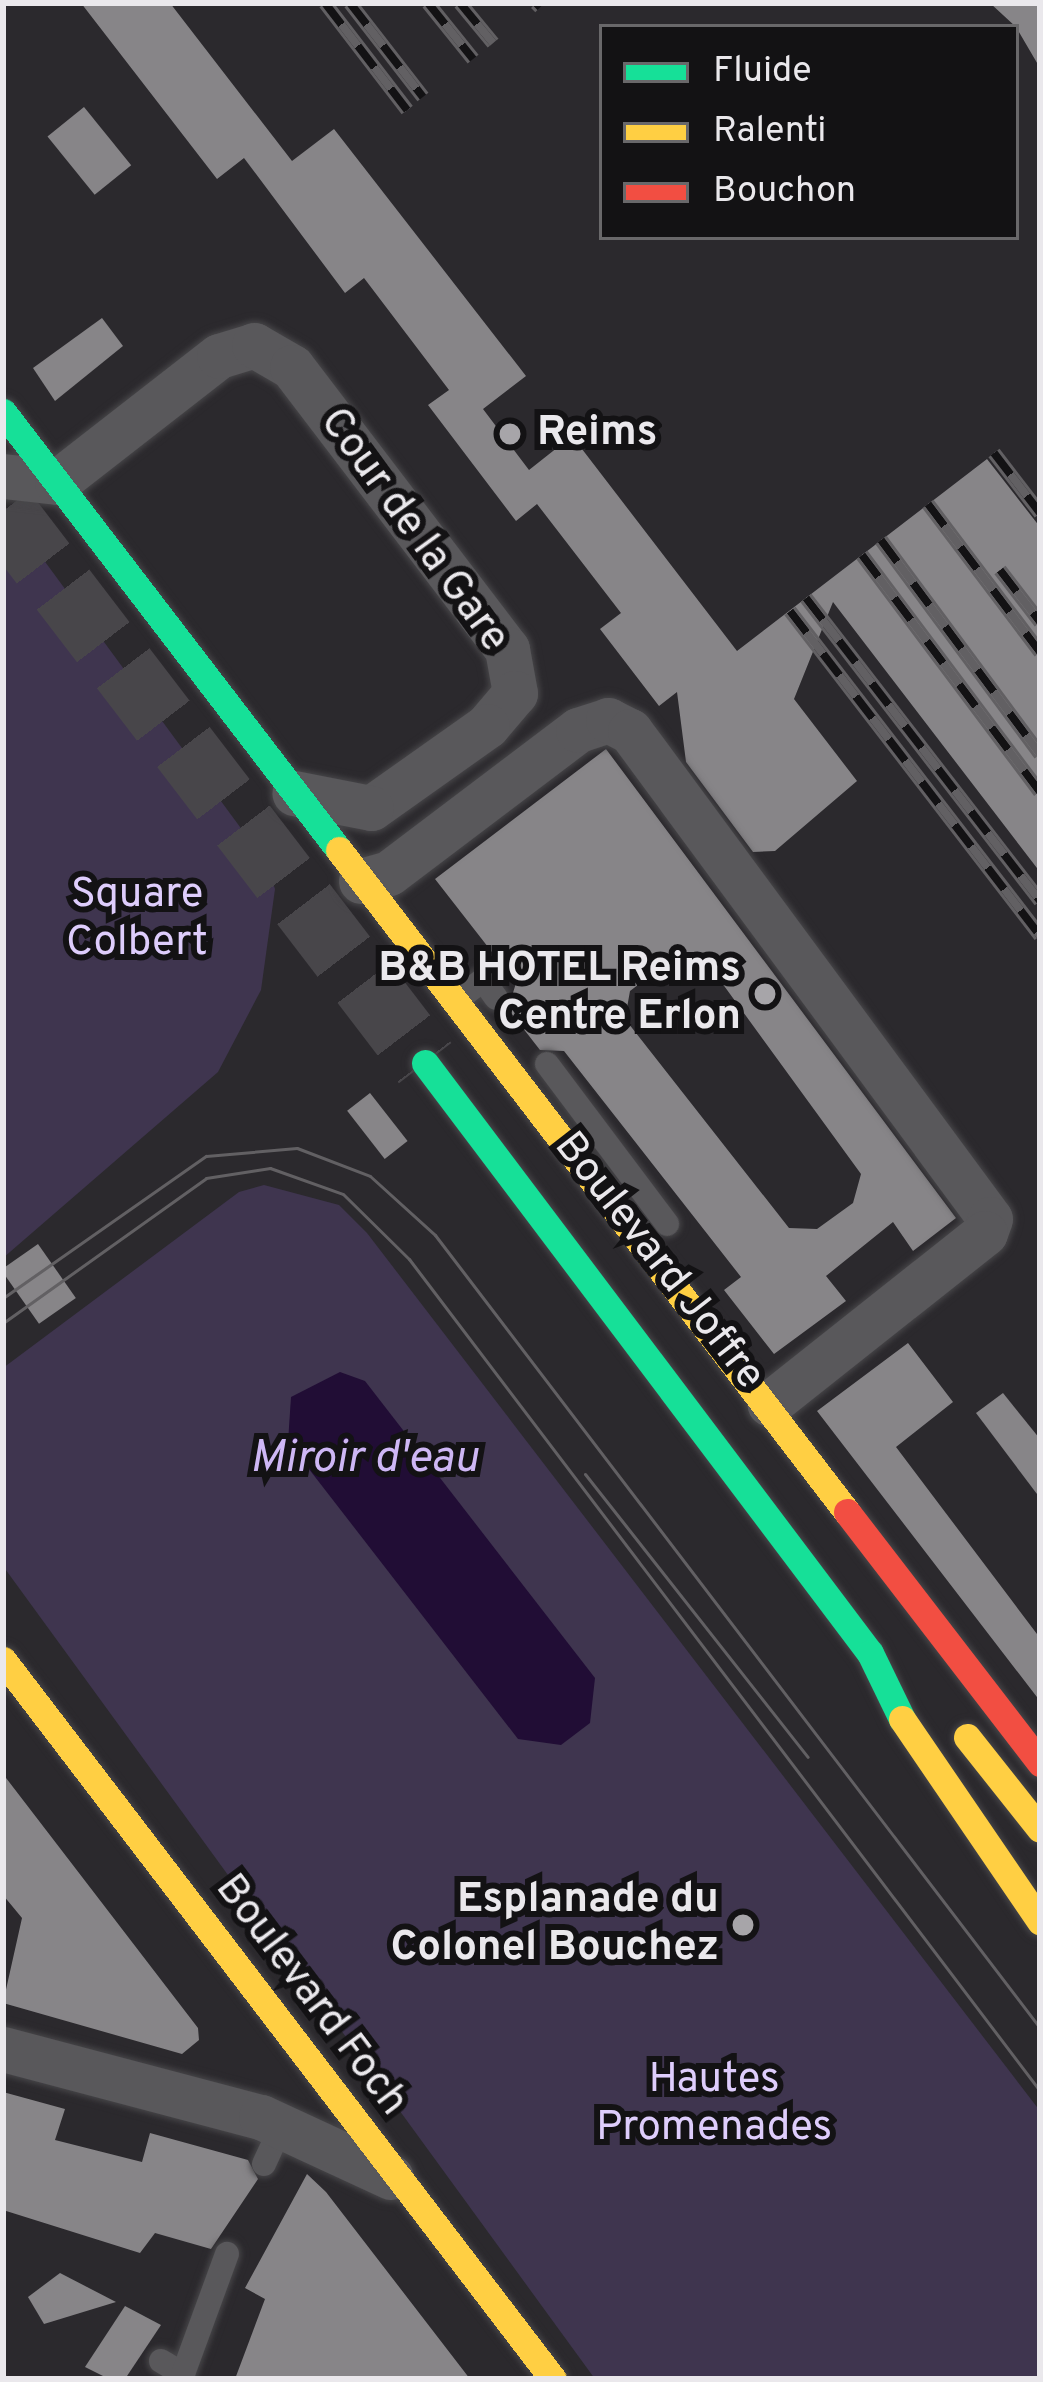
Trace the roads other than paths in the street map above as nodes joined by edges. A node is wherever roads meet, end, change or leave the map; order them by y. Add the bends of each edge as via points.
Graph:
1 (3, 412) edge
2 (3, 476) edge
3 (57, 482) junction
4 (294, 794) junction
5 (361, 881) junction
6 (496, 998) dead end
7 (455, 1002) junction
8 (425, 1063) tunnel mouth
9 (547, 1064) dead end
10 (691, 1255) dead end
11 (776, 1383) junction
12 (870, 1653) junction
13 (3, 1660) edge
14 (923, 1690) dead end
15 (954, 1720) dead end
16 (1040, 1763) edge
17 (1040, 1829) edge
18 (1040, 1921) edge
19 (3, 2049) edge
20 (323, 2080) junction
21 (269, 2136) junction
22 (393, 2178) junction
23 (227, 2254) dead end
24 (161, 2361) dead end
25 (553, 2379) edge

1 - 3 main road
2 - 3 street
3 - 4 main road
3 - 4 street, Cour de la Gare via 219,356 254,345 292,367 507,649 515,693 488,726 371,808
4 - 5 main road, Boulevard Joffre
5 - 7 main road, Boulevard Joffre
5 - 11 street, Boulevard Joffre via 389,873 578,730 608,720 631,731 985,1202 985,1233 958,1235
6 - 7 lane via 483,980
7 - 11 main road, Boulevard Joffre
8 - 12 main road, Boulevard Joffre
9 - 10 lane
11 - 16 main road
12 - 14 main road, Boulevard Joffre
12 - 18 main road, Boulevard Joffre via 901,1718
13 - 20 main road, Boulevard Foch
15 - 17 main road
19 - 21 street
20 - 21 street
20 - 22 main road, Boulevard Foch
21 - 22 street
22 - 25 main road, Boulevard Foch
23 - 24 lane via 183,2374

